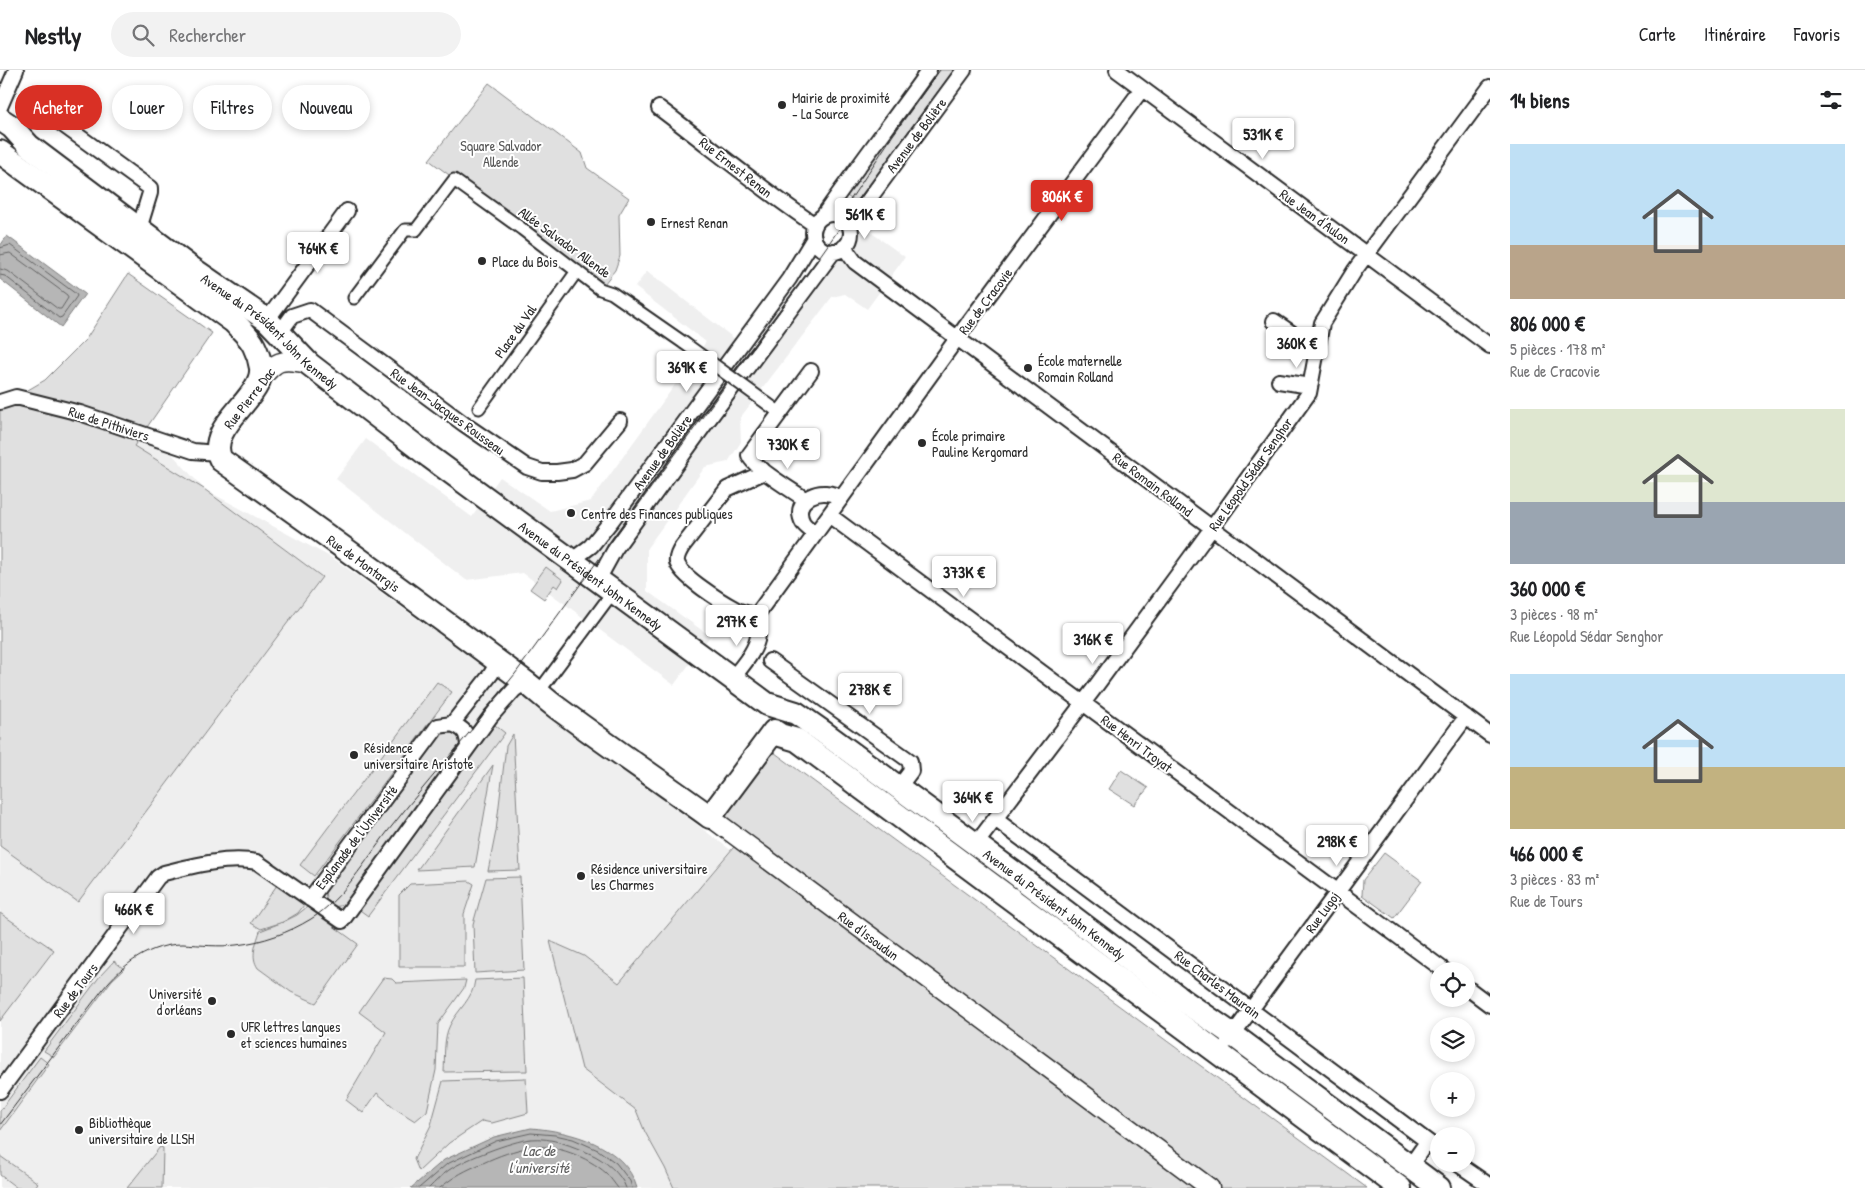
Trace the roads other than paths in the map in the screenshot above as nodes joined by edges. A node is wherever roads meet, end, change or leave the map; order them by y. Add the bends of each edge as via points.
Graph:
1 (16, 70) edge
2 (929, 70) edge
3 (964, 70) edge
4 (1116, 70) edge
5 (1490, 87) edge
6 (1142, 89) junction
7 (0, 107) edge
8 (659, 108) dead end
9 (0, 120) edge
10 (71, 130) edge
11 (0, 152) edge
12 (346, 211) dead end
13 (850, 225) junction
14 (818, 226) junction
15 (139, 229) junction
16 (839, 249) junction
17 (1367, 254) junction
18 (577, 271) junction
19 (354, 298) dead end
20 (1274, 321) dead end
21 (273, 327) junction
22 (957, 338) junction
23 (1489, 343) edge
24 (1316, 350) junction
25 (309, 364) junction
26 (811, 371) dead end
27 (1279, 381) dead end
28 (258, 382) junction
29 (1310, 386) junction
30 (0, 402) edge
31 (479, 408) dead end
32 (780, 413) junction
33 (620, 421) dead end
34 (219, 445) junction
35 (763, 470) junction
36 (841, 499) junction
37 (806, 500) junction
38 (830, 515) junction
39 (1212, 528) junction
40 (815, 534) junction
41 (571, 561) junction
42 (602, 590) junction
43 (753, 616) junction
44 (770, 661) dead end
45 (498, 662) junction
46 (732, 679) junction
47 (534, 684) junction
48 (1083, 703) junction
49 (1466, 717) junction
50 (452, 724) junction
51 (1490, 735) edge
52 (468, 746) junction
53 (899, 787) junction
54 (710, 817) junction
55 (996, 818) junction
56 (976, 844) junction
57 (1337, 892) junction
58 (310, 899) junction
59 (1433, 962) edge
60 (1475, 994) edge
61 (1490, 1005) edge
62 (1252, 1009) junction
63 (1233, 1035) junction
64 (1218, 1054) junction
65 (0, 1091) edge
66 (1427, 1142) junction
67 (1430, 1144) edge
68 (1410, 1166) junction
69 (1470, 1172) edge
70 (1490, 1186) edge
71 (1210, 1188) edge
72 (1400, 1188) edge
73 (1439, 1188) edge

1 - 7 street
2 - 14 street, Avenue de Bolière
3 - 13 street, Avenue de Bolière
4 - 6 street, Rue Jean d'Aulon
5 - 17 street, Rue Léopold Sédar Senghor
6 - 17 street, Rue Jean d'Aulon
6 - 22 street, Rue de Cracovie
8 - 14 street, Rue Ernest Renan via 733,167
9 - 15 main road, Avenue du Président John Kennedy via 12,127 29,146
10 - 15 street via 150,188
11 - 28 main road, Avenue du Président John Kennedy via 234,322 253,344 261,368
12 - 21 street
13 - 14 street via 835,214
13 - 16 street via 851,237
14 - 16 street via 820,246 829,251
14 - 41 street, Avenue de Bolière via 789,279 612,520 591,546
15 - 21 main road, Avenue du Président John Kennedy
16 - 22 street, Rue Romain Rolland
16 - 42 street, Avenue de Bolière via 616,548
17 - 23 street, Rue Jean d'Aulon
17 - 24 street, Rue Léopold Sédar Senghor via 1322,323
18 - 19 street, Allée Salvador Allende via 454,180 416,230 404,230
18 - 31 street, Place du Val
18 - 32 street, Allée Salvador Allende, bridge
20 - 24 street
21 - 25 main road, Avenue du Président John Kennedy
21 - 33 street, Rue Jean-Jacques Rousseau via 310,310 466,426 527,467 542,472 572,470 585,463
22 - 36 street, Rue de Cracovie
22 - 39 street, Rue Romain Rolland
24 - 29 street, Rue Léopold Sédar Senghor
25 - 28 street, Rue Pierre Dac via 280,361
25 - 41 main road, Avenue du Président John Kennedy
26 - 32 street
27 - 29 street
28 - 34 main road, Rue Pierre Dac
29 - 39 street, Rue Léopold Sédar Senghor
30 - 34 street, Rue de Pithiviers via 16,398 80,413 193,451
32 - 35 street via 749,455 750,460
34 - 45 main road, Rue de Montargis via 221,460
35 - 37 street
35 - 43 street via 727,490 682,547 677,562 689,577 736,610
36 - 37 street via 820,492
36 - 38 street, Rue de Cracovie
37 - 40 street via 801,514 804,523
38 - 40 street, Rue de Cracovie
38 - 48 street, Rue Henri Troyat
39 - 48 street, Rue Léopold Sédar Senghor
39 - 49 street, Rue Romain Rolland
40 - 43 street, Rue de Cracovie
41 - 42 main road, Avenue du Président John Kennedy
42 - 46 main road, Avenue du Président John Kennedy
42 - 47 street
43 - 46 street via 758,636 754,648
44 - 53 street via 910,761 911,771
45 - 47 main road, Rue de Montargis
45 - 50 street, Esplanade de l'Université
46 - 53 main road, Avenue du Président John Kennedy via 767,704 796,713
47 - 52 street, Esplanade de l'Université via 514,690
47 - 54 main road, Rue d'Issoudun via 554,705
48 - 55 street, Rue Léopold Sédar Senghor
48 - 57 street, Rue Henri Troyat
49 - 51 street, Rue Romain Rolland
49 - 57 street, Rue Lugoj
50 - 52 street via 463,729
50 - 58 street, Esplanade de l'Université via 438,726
52 - 58 street, Esplanade de l'Université via 342,921
53 - 56 main road, Avenue du Président John Kennedy
54 - 64 main road, Avenue du Président John Kennedy via 774,731 797,740
54 - 71 street, Rue d'Issoudun
55 - 56 street, Rue Léopold Sédar Senghor
55 - 62 street, Rue Charles Maurain
56 - 63 main road, Avenue du Président John Kennedy
57 - 59 street, Rue Henri Troyat
57 - 62 street, Rue Lugoj
58 - 65 street, Rue de Tours via 264,866 246,859 164,873
60 - 61 street
62 - 63 street, Rue Lugoj
62 - 66 street, Rue Charles Maurain
63 - 64 street, Rue Lugoj
63 - 68 main road, Avenue du Président John Kennedy
64 - 72 main road, Avenue du Président John Kennedy
66 - 67 street, Rue Charles Maurain
66 - 68 street
68 - 73 main road, Avenue du Président John Kennedy
69 - 70 street

